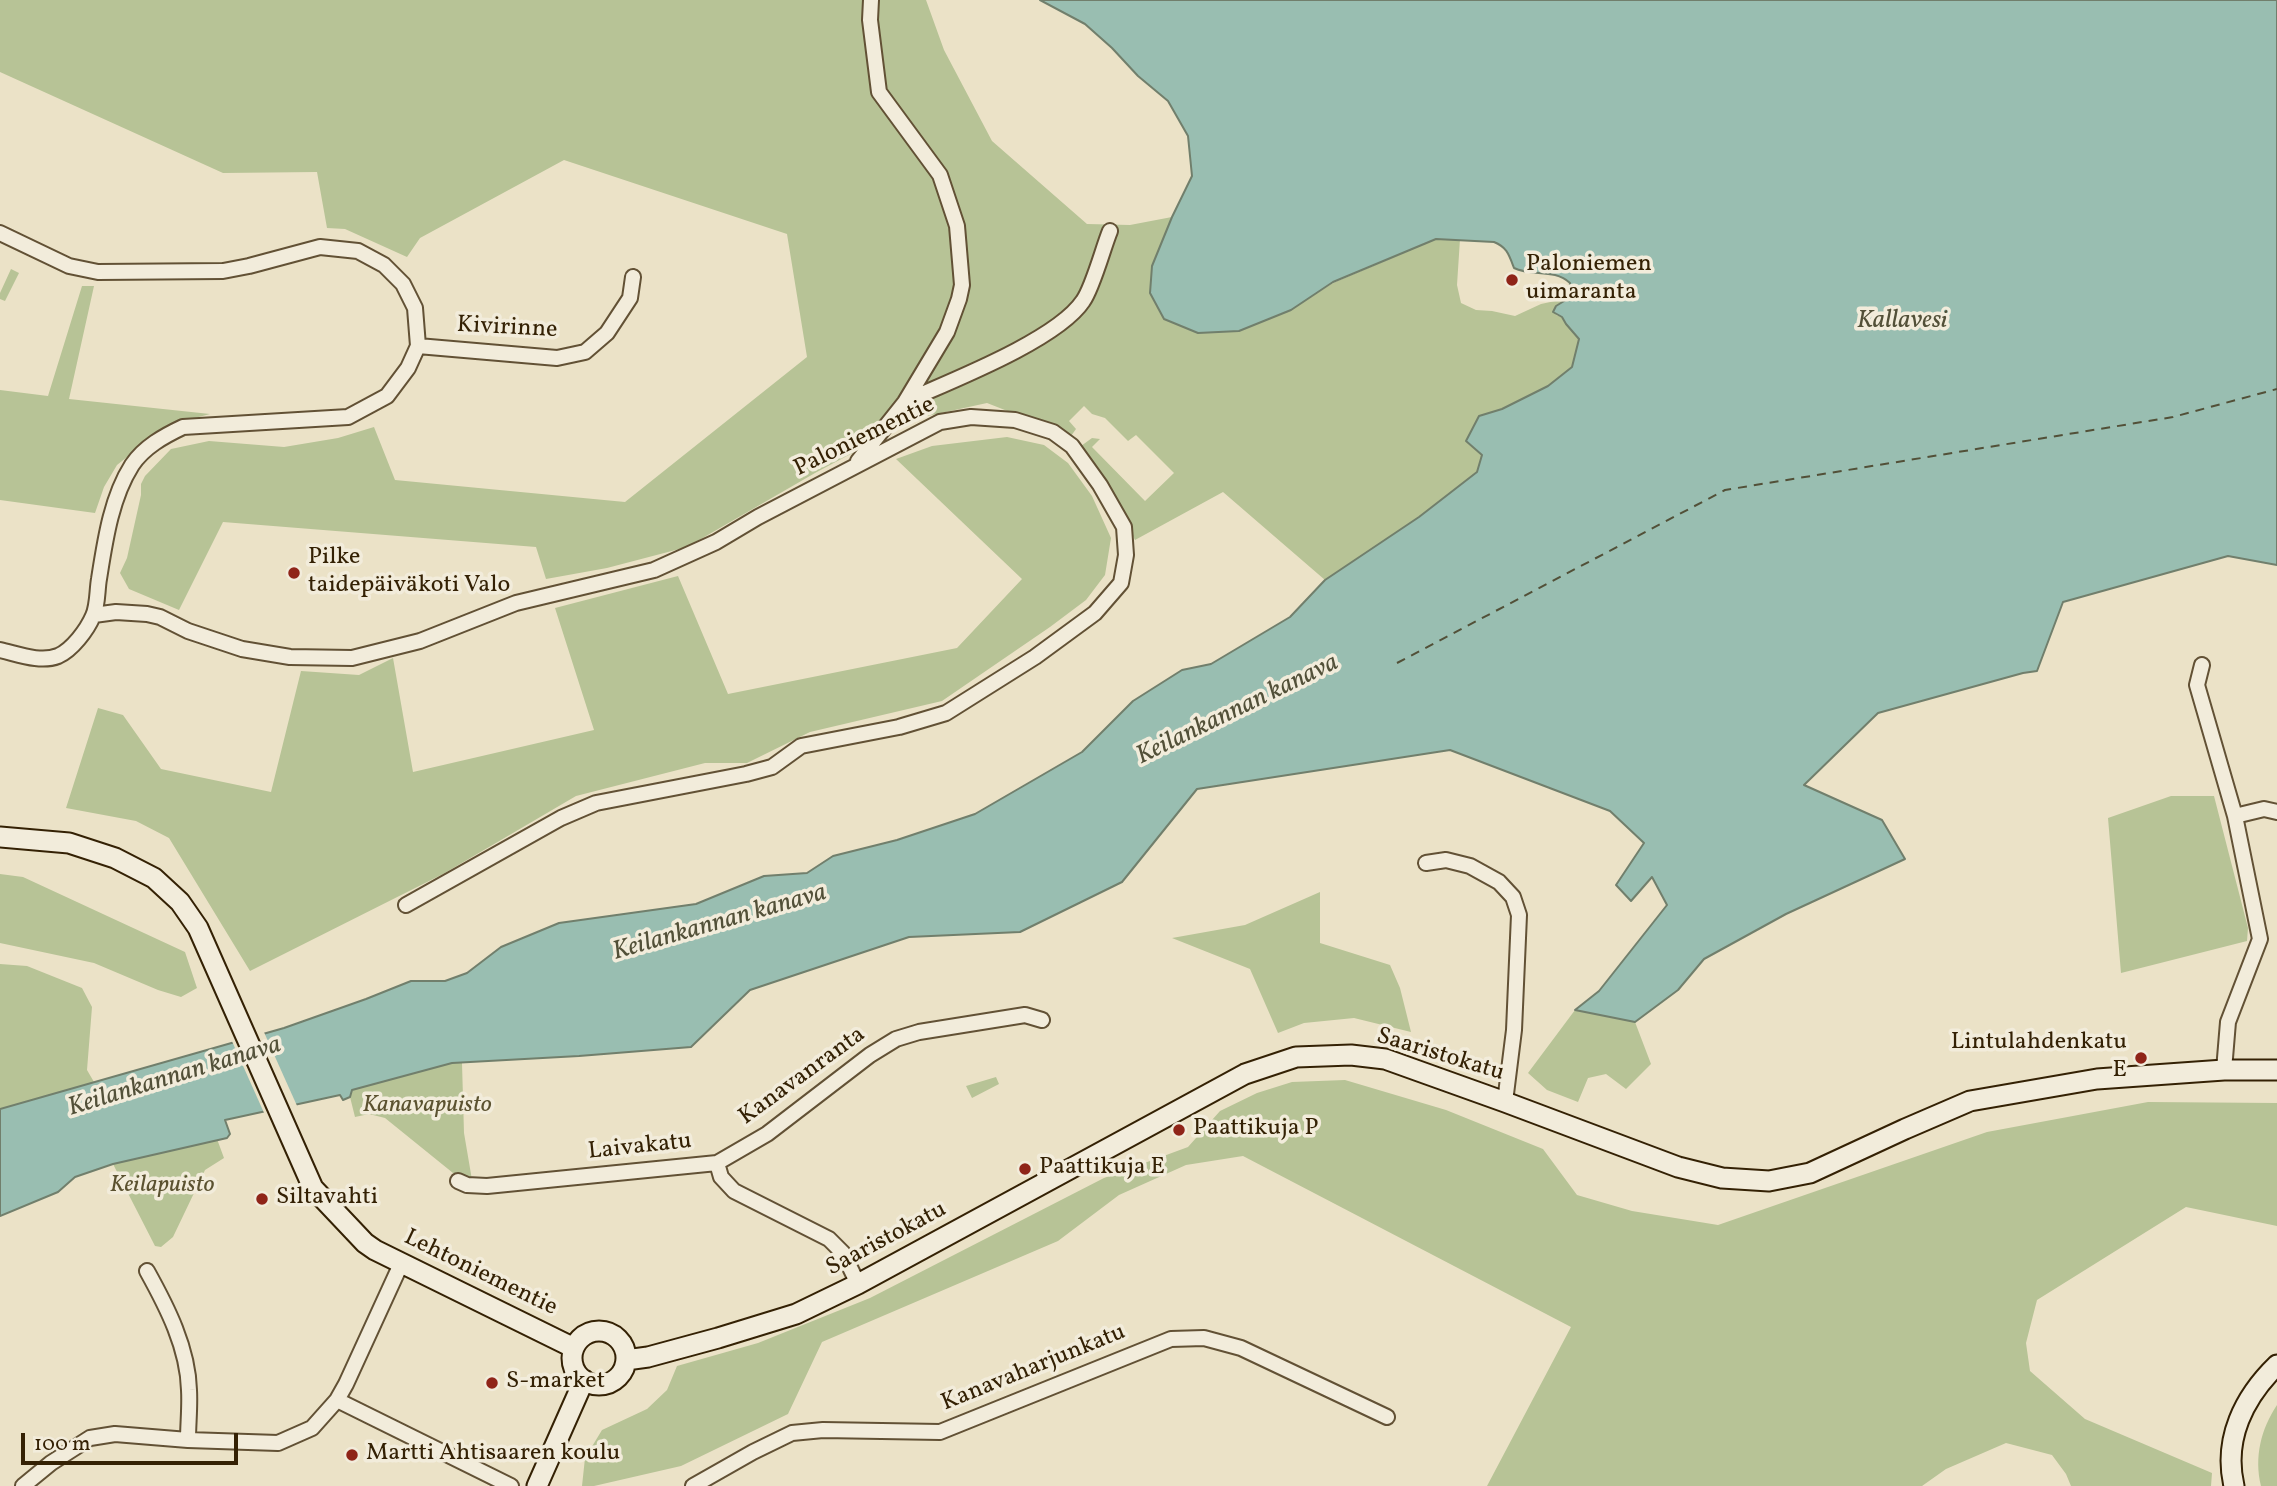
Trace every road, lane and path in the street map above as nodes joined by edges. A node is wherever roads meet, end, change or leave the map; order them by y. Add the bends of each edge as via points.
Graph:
1 (871, 0) edge
2 (1110, 231) dead end
3 (0, 233) edge
4 (633, 277) dead end
5 (418, 346) junction
6 (905, 402) junction
7 (855, 465) junction
8 (94, 615) junction
9 (0, 650) edge
10 (2202, 665) dead end
11 (2277, 812) edge
12 (2235, 816) junction
13 (0, 837) edge
14 (1426, 863) dead end
15 (406, 905) dead end
16 (1042, 1020) dead end
17 (2224, 1070) junction
18 (2277, 1070) edge
19 (1505, 1102) junction
20 (717, 1163) junction
21 (458, 1181) dead end
22 (401, 1264) junction
23 (147, 1271) dead end
24 (858, 1284) junction
25 (574, 1348) junction
26 (626, 1360) junction
27 (2277, 1365) edge
28 (584, 1380) junction
29 (337, 1400) junction
30 (1387, 1417) dead end
31 (188, 1440) junction
32 (23, 1486) edge
33 (511, 1486) edge
34 (537, 1486) edge
35 (693, 1486) edge
36 (2234, 1486) edge

1 - 6 street via 879,92 940,175 957,226 962,285 947,332
2 - 6 street via 1084,300 1068,318 1032,341
3 - 5 street via 69,266 98,272 223,271 320,247 358,251 384,265 403,284 415,308
4 - 5 street, Kivirinne via 630,298 607,333 585,352 557,358
5 - 8 street via 387,396 348,417 183,427 148,447 133,464 116,499
6 - 7 street
7 - 8 street, Paloniementie via 716,542 654,570 516,603 420,641 352,658 290,657 242,649 147,614
7 - 15 street, Paloniementie via 940,422 971,417 1014,419 1053,432 1086,463 1124,527 1121,583 1095,613 946,713 801,746 772,767 746,774 596,803
8 - 9 street via 77,641 59,656 41,659
10 - 12 street via 2197,685
11 - 12 street via 2264,808
12 - 17 street via 2260,939 2228,1022
13 - 22 main road, Lehtoniementie via 69,843 115,858 154,878 180,902 198,928 313,1188 365,1243
14 - 19 street via 1446,860 1490,876 1513,897 1520,915
16 - 20 street, Kanavanranta via 1025,1015 896,1039 767,1134
17 - 18 main road, Saaristokatu
17 - 19 main road, Saaristokatu via 2097,1080 1970,1101 1810,1173 1769,1181 1722,1178 1678,1167
19 - 24 main road, Saaristokatu via 1385,1059 1296,1057 1245,1074
20 - 21 street, Laivakatu via 486,1186
20 - 24 street, Laivakatu via 721,1177 734,1191 829,1239 843,1253
22 - 25 main road, Lehtoniementie
22 - 29 street
23 - 31 street via 185,1359
24 - 26 main road, Saaristokatu via 796,1314
25 - 26 main road via 590,1332 605,1331 623,1345
25 - 28 main road via 572,1362
26 - 28 main road via 614,1380 599,1385
27 - 36 main road via 2239,1416 2232,1443
28 - 34 main road
29 - 31 street via 312,1428 278,1443
29 - 33 street
30 - 35 street, Kanavaharjunkatu via 1241,1348 1204,1338 1171,1339 940,1432 792,1433
31 - 32 street via 115,1434 90,1438

